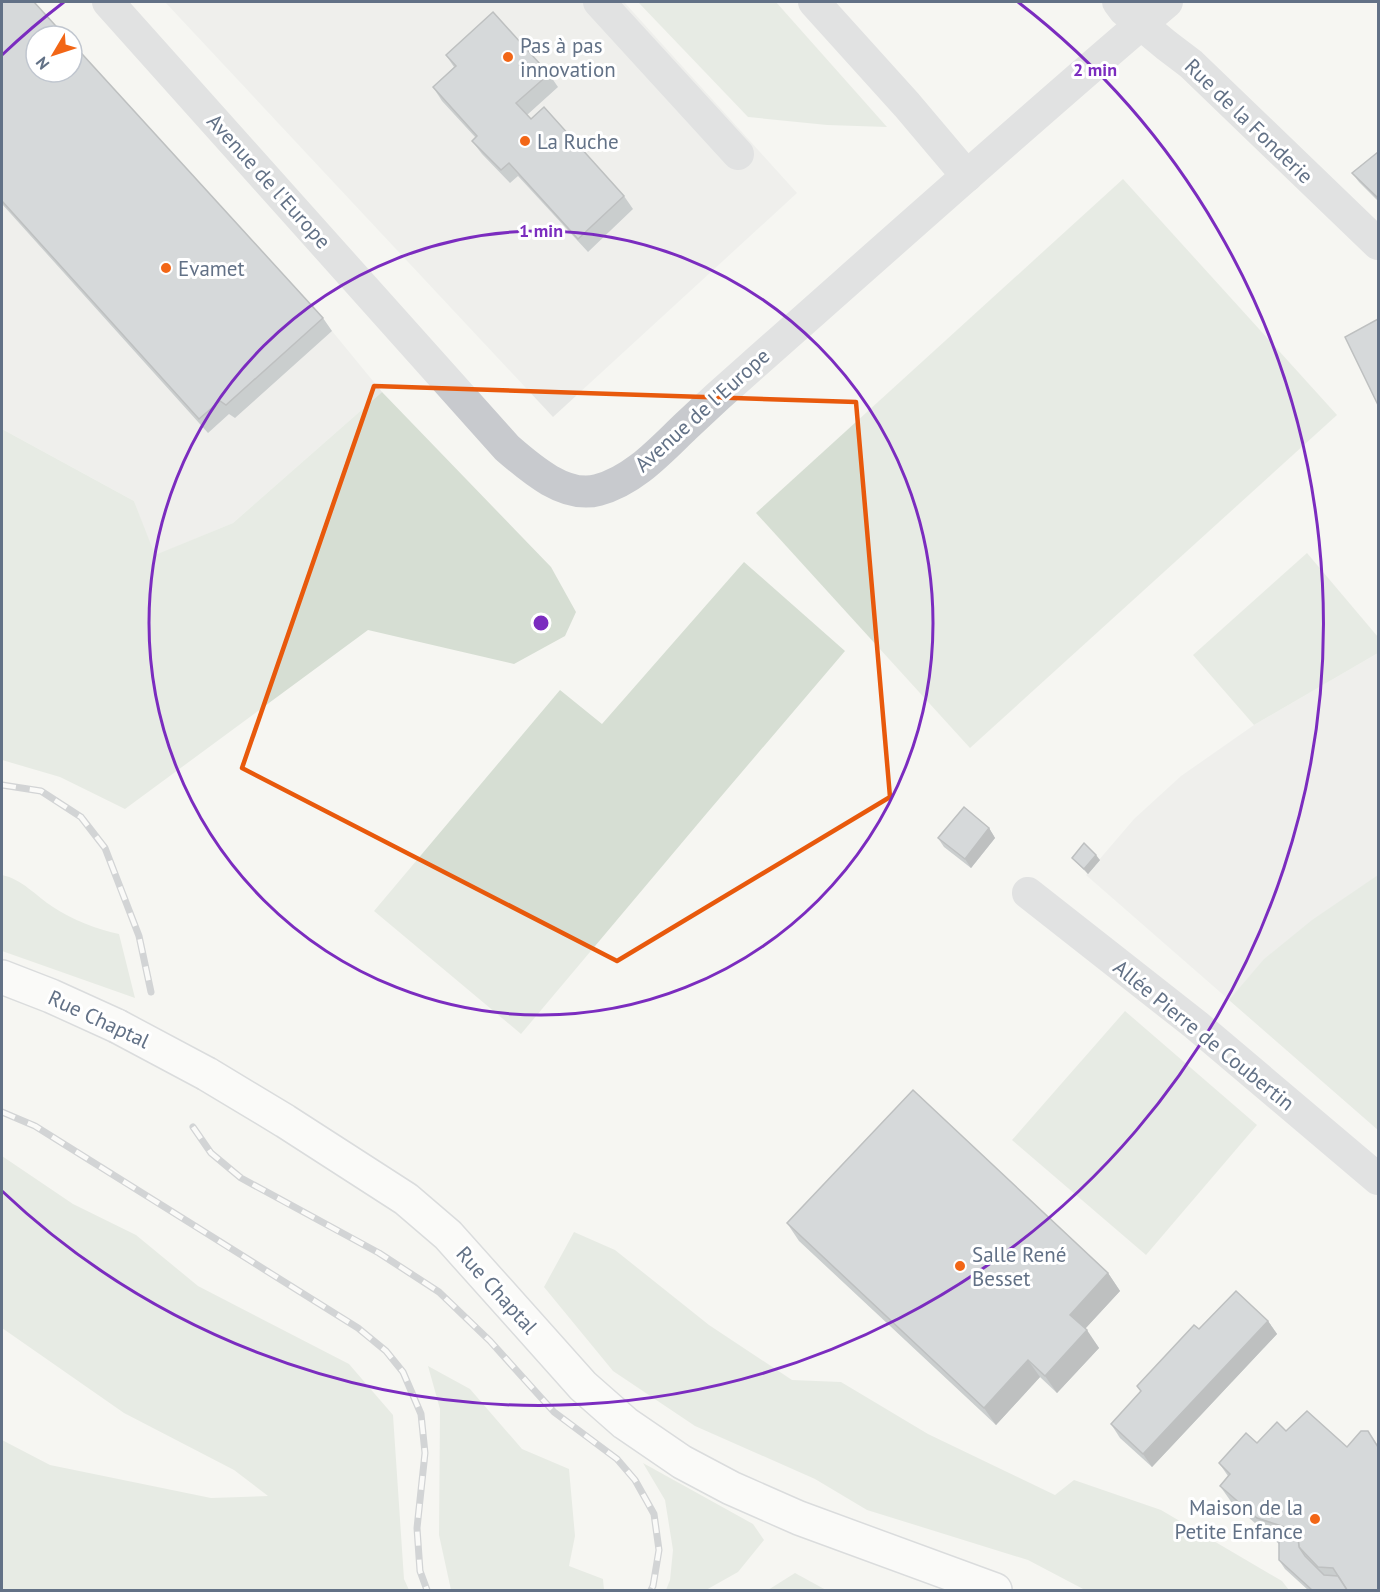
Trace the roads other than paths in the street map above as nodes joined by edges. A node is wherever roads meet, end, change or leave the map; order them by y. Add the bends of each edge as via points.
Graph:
1 (108, 2) edge
2 (599, 2) edge
3 (814, 2) edge
4 (1118, 2) edge
5 (1167, 2) edge
6 (1141, 23) junction
7 (738, 154) dead end
8 (967, 176) junction
9 (1378, 244) edge
10 (1028, 893) dead end
11 (2, 977) edge
12 (1378, 1179) edge
13 (995, 1590) edge

1 - 8 street, Avenue de l'Europe via 507,448 532,470 576,491 596,491 641,467
2 - 7 street
3 - 8 street
4 - 6 street, Rue de la Fonderie
5 - 6 street, Avenue de l'Europe
6 - 8 street, Avenue de l'Europe
6 - 9 street, Rue de la Fonderie via 1191,64
10 - 12 street, Allée Pierre de Coubertin via 1196,1025
11 - 13 street, Rue Chaptal, bridge via 117,1026 207,1074 406,1199 448,1235 583,1386 625,1423 682,1462 799,1518

